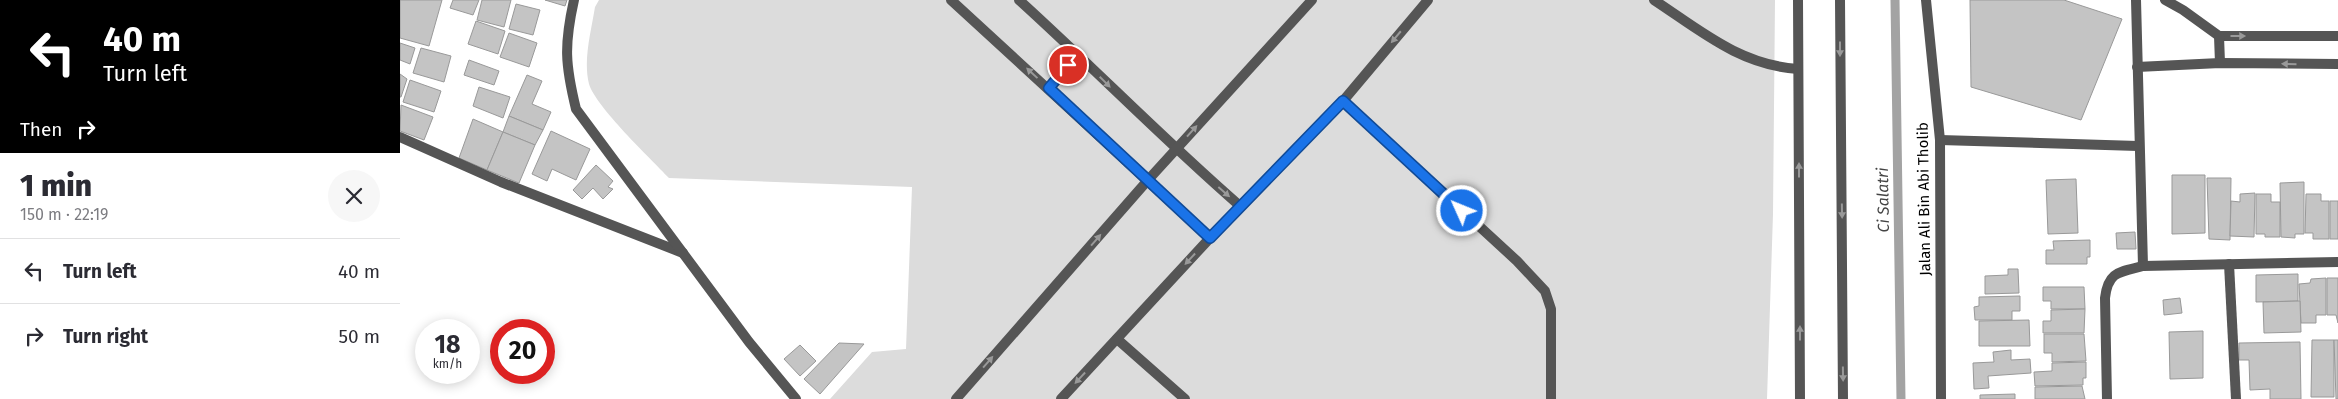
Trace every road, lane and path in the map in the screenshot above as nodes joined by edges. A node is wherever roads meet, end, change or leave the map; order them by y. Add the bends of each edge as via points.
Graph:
1 (574, 0) edge
2 (951, 0) edge
3 (1019, 0) edge
4 (1312, 0) edge
5 (1428, 0) edge
6 (1654, 0) edge
7 (1798, 0) edge
8 (1840, 0) edge
9 (1926, 0) edge
10 (2136, 0) edge
11 (2165, 0) edge
12 (2219, 36) junction
13 (2338, 36) edge
14 (1078, 54) junction
15 (2220, 63) junction
16 (2338, 64) edge
17 (2137, 66) junction
18 (1798, 69) junction
19 (1049, 88) junction
20 (1343, 101) junction
21 (400, 137) edge
22 (1940, 140) junction
23 (2138, 146) junction
24 (1176, 150) junction
25 (1148, 180) junction
26 (1240, 206) junction
27 (1210, 238) junction
28 (683, 253) junction
29 (2338, 262) edge
30 (2229, 264) junction
31 (2143, 266) junction
32 (1117, 339) junction
33 (796, 399) edge
34 (956, 399) edge
35 (1060, 399) edge
36 (1185, 399) edge
37 (1550, 399) edge
38 (1800, 399) edge
39 (1843, 399) edge
40 (1941, 399) edge
41 (2107, 399) edge
42 (2236, 399) edge

1 - 28 street via 566,37 568,75 576,109
19 -> 2 street
3 - 14 street
24 -> 4 street
5 -> 20 street
6 - 18 street via 1730,50 1774,67
7 - 18 street
8 -> 39 street
9 - 22 street, Jalan Ali Bin Abi Tholib
10 - 17 street
11 - 12 street
12 -> 13 street
12 - 15 street
14 - 19 street
14 -> 24 street
16 -> 15 street
15 - 17 street
17 - 23 street
38 -> 18 street
19 - 25 street
20 - 26 street
20 - 37 street via 1545,291 1551,309
21 - 28 street via 501,182
22 - 23 street
22 - 40 street, Jalan Ali Bin Abi Tholib
23 - 31 street
24 - 25 street
24 -> 26 street
25 - 27 street
34 -> 25 street
26 - 27 street
27 -> 32 street
28 - 33 street
29 - 30 street
30 - 31 street
30 - 42 street
31 - 41 street via 2116,273 2106,284
32 -> 35 street
32 - 36 street

